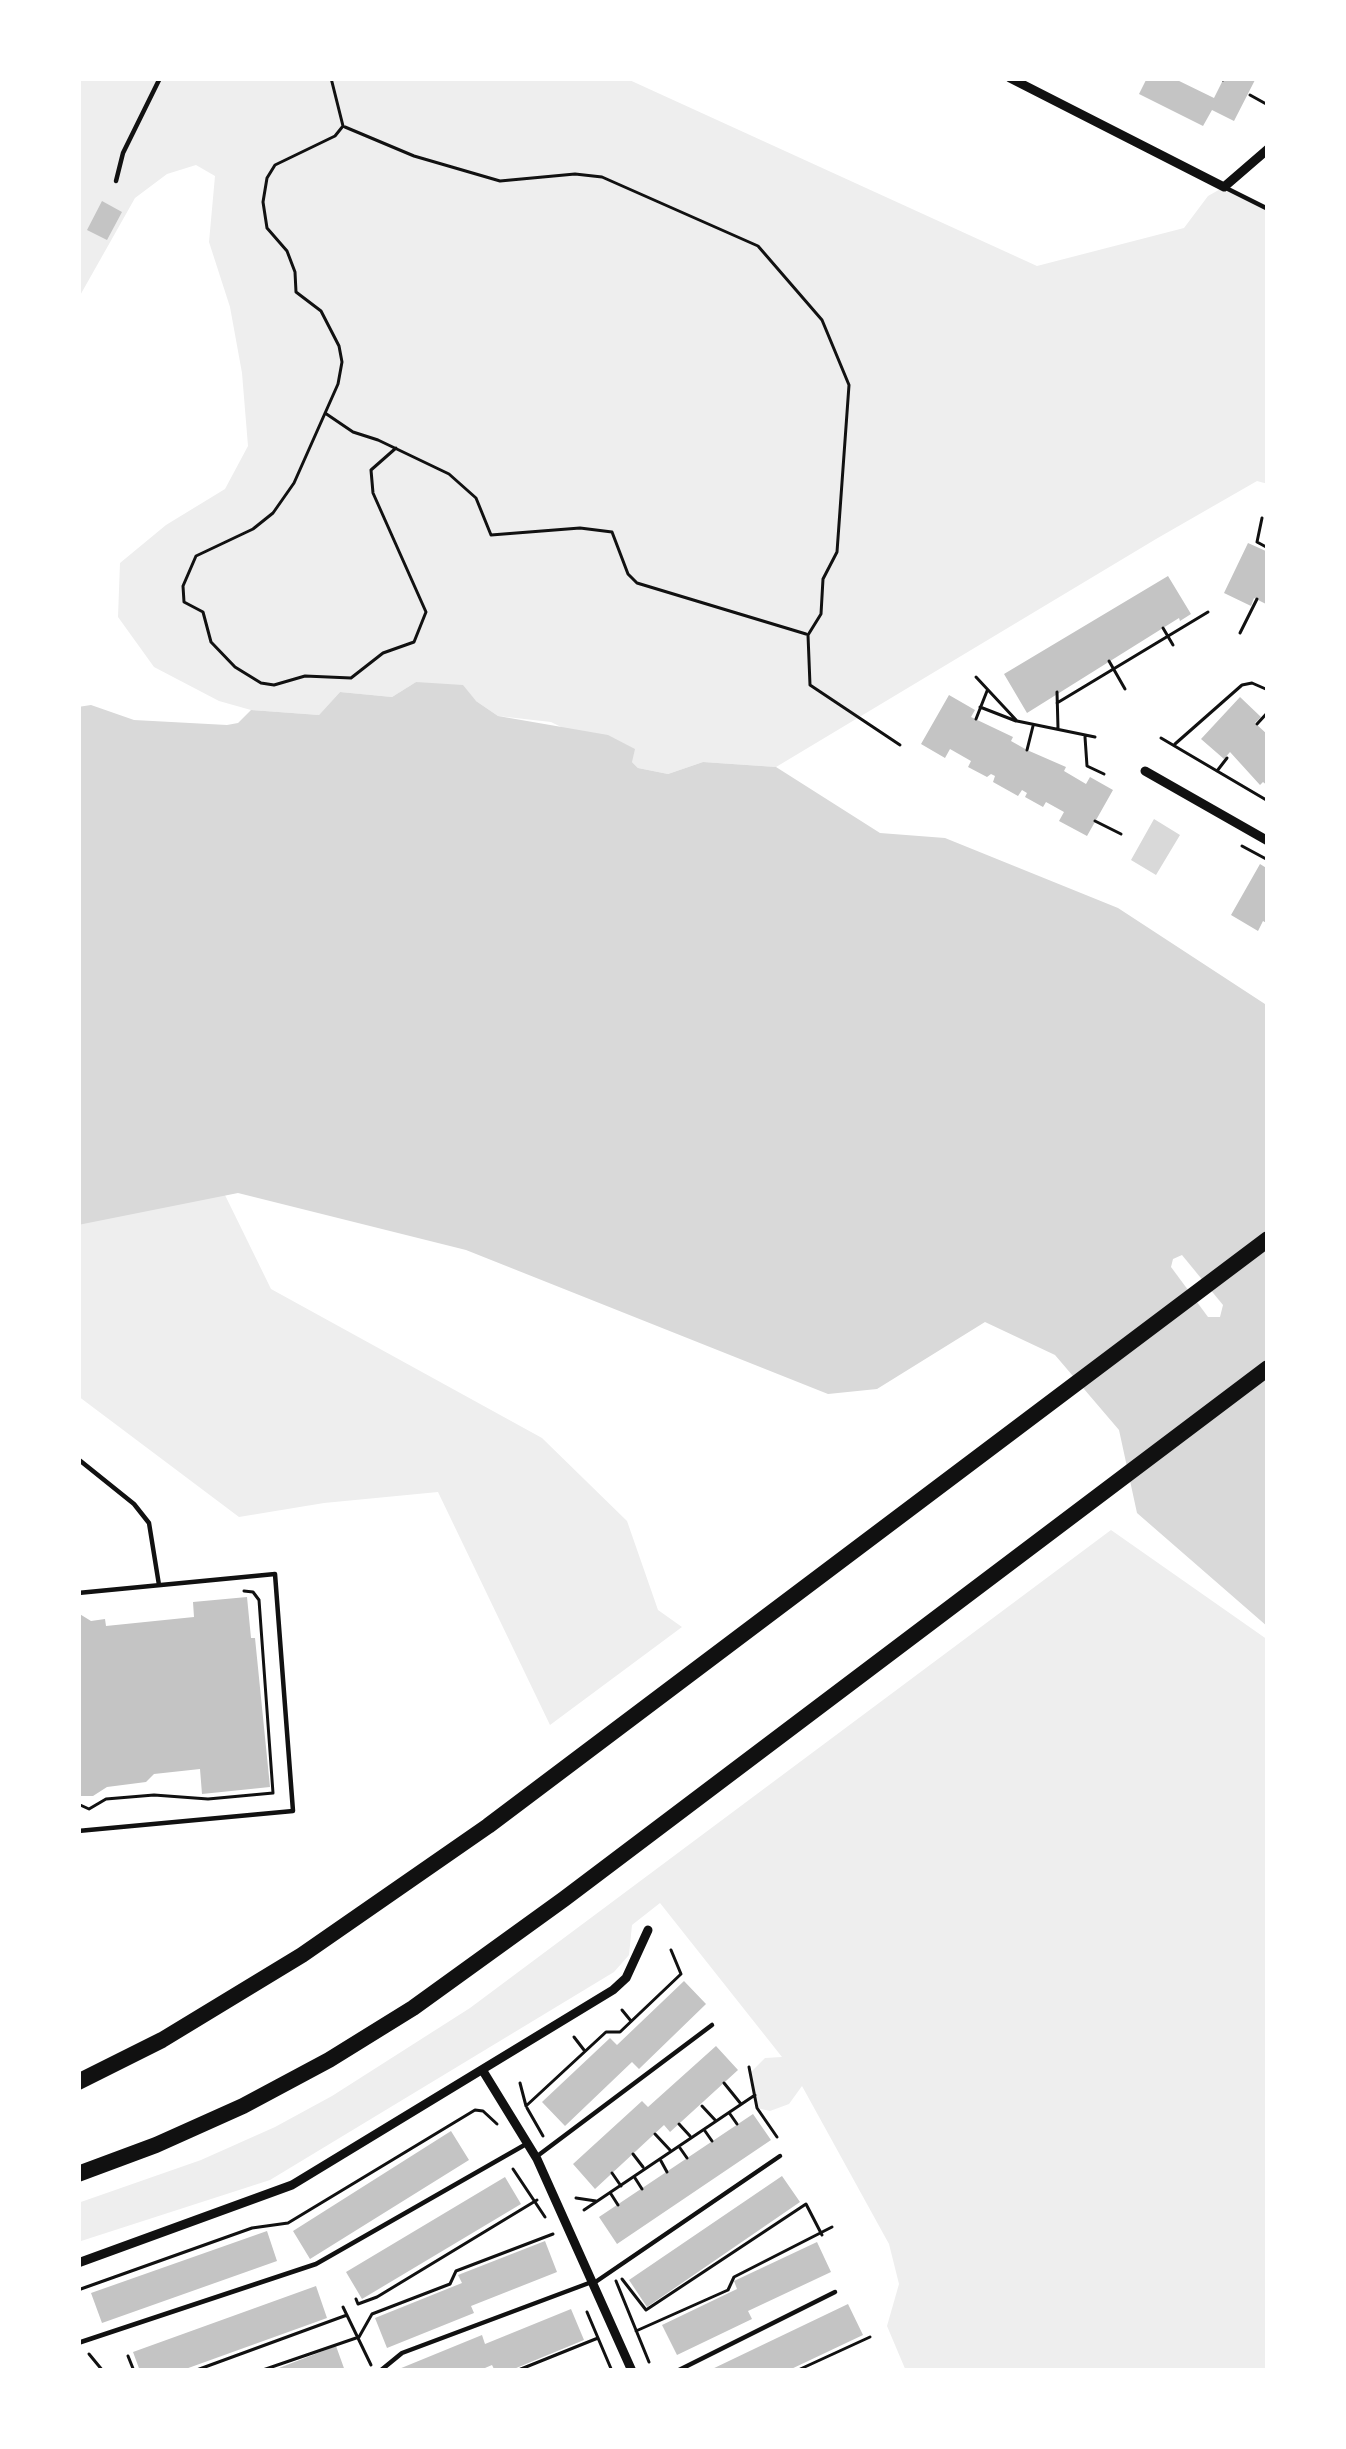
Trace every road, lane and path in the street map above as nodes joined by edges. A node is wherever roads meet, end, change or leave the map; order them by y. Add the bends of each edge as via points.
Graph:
1 (160, 78) edge
2 (331, 78) edge
3 (1010, 78) edge
4 (1250, 94) dead end
5 (1268, 105) edge
6 (343, 126) junction
7 (1268, 149) edge
8 (116, 181) dead end
9 (1224, 187) junction
10 (1268, 209) edge
11 (325, 413) junction
12 (395, 448) junction
13 (1262, 518) dead end
14 (1268, 548) edge
15 (1257, 599) dead end
16 (1208, 612) dead end
17 (1163, 628) dead end
18 (1240, 633) dead end
19 (808, 635) junction
20 (1168, 636) junction
21 (1173, 645) dead end
22 (1108, 661) dead end
23 (1113, 669) junction
24 (976, 677) dead end
25 (1125, 688) dead end
26 (987, 689) junction
27 (1268, 690) edge
28 (1057, 692) dead end
29 (1057, 703) junction
30 (980, 707) junction
31 (1268, 712) edge
32 (976, 719) dead end
33 (1017, 721) junction
34 (1034, 724) junction
35 (1257, 724) dead end
36 (1058, 730) junction
37 (1084, 735) junction
38 (1095, 737) dead end
39 (1162, 738) dead end
40 (1174, 745) junction
41 (900, 746) dead end
42 (1027, 750) dead end
43 (1233, 754) dead end
44 (1217, 770) junction
45 (1145, 771) dead end
46 (1104, 774) dead end
47 (1268, 801) edge
48 (1095, 821) dead end
49 (1121, 834) dead end
50 (1268, 842) edge
51 (1243, 846) dead end
52 (1268, 860) edge
53 (1268, 1239) edge
54 (1268, 1368) edge
55 (78, 1459) edge
56 (159, 1585) junction
57 (244, 1591) dead end
58 (78, 1593) edge
59 (86, 1797) dead end
60 (78, 1804) edge
61 (89, 1809) junction
62 (78, 1831) edge
63 (648, 1930) dead end
64 (671, 1950) dead end
65 (622, 2010) dead end
66 (632, 2021) junction
67 (712, 2025) dead end
68 (574, 2037) dead end
69 (586, 2051) junction
70 (748, 2067) dead end
71 (483, 2071) junction
72 (78, 2082) edge
73 (520, 2083) dead end
74 (724, 2084) dead end
75 (755, 2095) junction
76 (741, 2104) junction
77 (526, 2106) junction
78 (702, 2106) dead end
79 (728, 2113) junction
80 (716, 2121) junction
81 (680, 2124) dead end
82 (737, 2124) dead end
83 (501, 2129) dead end
84 (704, 2130) junction
85 (655, 2134) dead end
86 (544, 2137) dead end
87 (777, 2137) dead end
88 (692, 2138) junction
89 (712, 2141) dead end
90 (527, 2144) junction
91 (679, 2146) junction
92 (671, 2152) junction
93 (633, 2154) dead end
94 (780, 2156) dead end
95 (536, 2157) junction
96 (687, 2158) dead end
97 (660, 2159) junction
98 (513, 2169) dead end
99 (645, 2169) junction
100 (667, 2172) dead end
101 (612, 2173) dead end
102 (78, 2174) edge
103 (634, 2177) junction
104 (620, 2186) junction
105 (595, 2189) dead end
106 (642, 2189) dead end
107 (610, 2193) junction
108 (576, 2198) dead end
109 (537, 2200) junction
110 (600, 2200) junction
111 (618, 2205) dead end
112 (584, 2210) dead end
113 (545, 2217) dead end
114 (832, 2227) dead end
115 (553, 2234) dead end
116 (822, 2235) junction
117 (78, 2263) edge
118 (594, 2282) junction
119 (78, 2290) edge
120 (835, 2292) dead end
121 (356, 2299) dead end
122 (343, 2307) dead end
123 (587, 2312) dead end
124 (347, 2315) junction
125 (636, 2332) junction
126 (870, 2336) dead end
127 (359, 2337) junction
128 (598, 2338) junction
129 (78, 2343) edge
130 (88, 2353) dead end
131 (128, 2356) dead end
132 (649, 2362) dead end
133 (371, 2365) dead end
134 (103, 2371) edge
135 (134, 2371) edge
136 (194, 2371) edge
137 (260, 2371) edge
138 (380, 2371) edge
139 (516, 2371) edge
140 (612, 2371) edge
141 (632, 2371) edge
142 (677, 2371) edge
143 (796, 2371) edge

1 - 8 lane
2 - 6 path
3 - 9 street
4 - 5 path
6 - 11 path via 275,165 263,202 296,292 321,311 339,346 338,384
6 - 19 path via 500,182 602,177 758,246 822,320 849,385 837,552
7 - 9 street
9 - 10 lane
11 - 12 path
11 - 12 path via 273,513 196,556 183,586 184,602 203,613 211,642 261,683 351,677 414,642 426,612 373,493 371,470
12 - 19 path via 476,498 491,535 612,532 638,583
13 - 14 path via 1256,542
15 - 18 path
16 - 20 path
17 - 20 path
19 - 41 path via 811,685
20 - 21 path
20 - 23 path
22 - 23 path
23 - 25 path
23 - 29 path
24 - 26 path
26 - 30 path
26 - 33 path
27 - 40 path via 1242,685
28 - 29 path
29 - 36 path
30 - 32 path
30 - 33 path
31 - 35 path
33 - 34 path
34 - 36 path
34 - 42 path
36 - 37 path
37 - 38 path
37 - 46 path via 1087,766
39 - 40 path
40 - 44 path
43 - 44 path
44 - 47 path
45 - 50 street
48 - 49 path
51 - 52 path
53 - 72 highway via 488,1826 268,1976
54 - 102 highway via 412,2008 178,2136
55 - 56 lane via 148,1523
56 - 58 lane
56 - 62 lane via 275,1574 293,1811
57 - 61 path via 259,1600 273,1792 138,1796
59 - 61 path
60 - 61 path
63 - 71 street via 613,1990
64 - 66 path via 681,1974
65 - 66 path
66 - 69 path
67 - 95 lane
68 - 69 path
69 - 77 path
70 - 75 path
71 - 90 street
71 - 117 street via 292,2185
73 - 77 path
74 - 76 path
75 - 76 path
75 - 87 path
76 - 79 path
77 - 86 path
78 - 80 path
79 - 80 path
79 - 82 path
80 - 84 path
81 - 88 path
83 - 119 path via 475,2110 288,2223 252,2228
84 - 88 path
84 - 89 path
85 - 92 path
88 - 91 path
90 - 95 street
90 - 129 lane via 306,2268
91 - 92 path
91 - 96 path
92 - 97 path
93 - 99 path
94 - 118 lane
95 - 118 street
97 - 99 path
97 - 100 path
98 - 109 path
99 - 103 path
101 - 104 path
103 - 104 path
103 - 106 path
104 - 107 path
105 - 110 path
107 - 110 path
107 - 111 path
108 - 110 path
109 - 113 path
109 - 121 path via 377,2297
110 - 112 path
114 - 116 path
115 - 127 path via 372,2314
116 - 125 path
116 - 125 path via 806,2204 646,2311 615,2279
118 - 138 lane via 401,2354
118 - 141 street
120 - 142 lane
122 - 124 path
123 - 128 path
124 - 127 path
124 - 136 path
125 - 132 path
126 - 143 path
127 - 133 path
127 - 137 path
128 - 139 path
128 - 140 path
130 - 134 path
131 - 135 path

